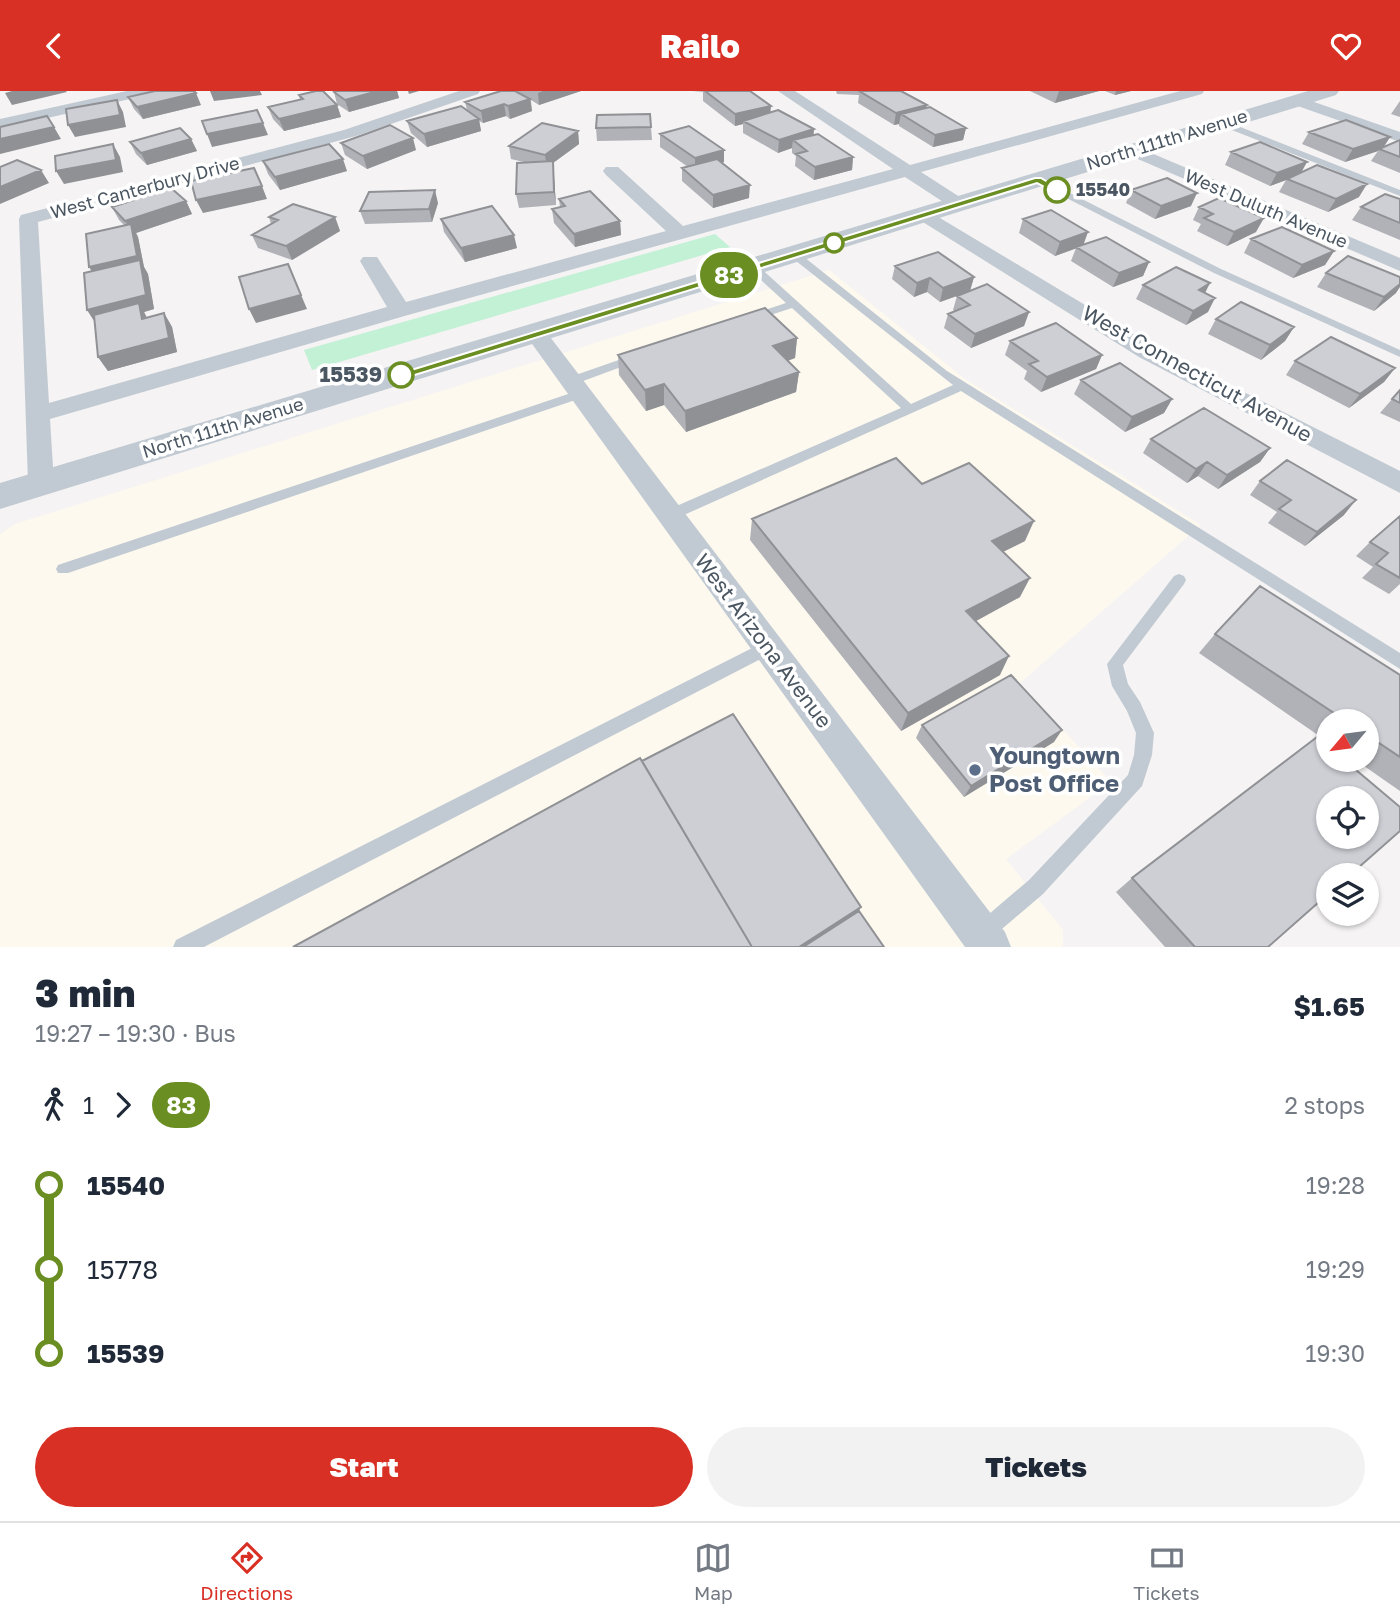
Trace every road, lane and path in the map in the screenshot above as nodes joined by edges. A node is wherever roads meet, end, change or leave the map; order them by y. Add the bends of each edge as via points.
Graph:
1 (147, 91) edge
2 (474, 91) edge
3 (785, 91) edge
4 (1197, 91) edge
5 (1329, 91) edge
6 (1297, 101) junction
7 (1222, 123) junction
8 (0, 124) edge
9 (1400, 137) edge
10 (1132, 150) junction
11 (906, 170) junction
12 (612, 171) dead end
13 (1038, 180) junction
14 (1400, 193) edge
15 (960, 205) junction
16 (925, 215) junction
17 (679, 233) junction
18 (795, 255) junction
19 (370, 261) dead end
20 (1400, 265) edge
21 (754, 268) junction
22 (792, 303) junction
23 (400, 310) junction
24 (740, 322) edge
25 (536, 334) junction
26 (649, 354) edge
27 (1400, 354) edge
28 (962, 386) junction
29 (575, 388) junction
30 (910, 409) junction
31 (40, 414) junction
32 (41, 483) junction
33 (1400, 483) edge
34 (0, 496) edge
35 (670, 516) junction
36 (63, 569) dead end
37 (1179, 580) dead end
38 (768, 647) junction
39 (1400, 662) edge
40 (986, 940) edge
41 (183, 947) edge

1 - 8 street
2 - 31 street, West Canterbury Drive via 350,133 28,219
3 - 11 street
4 - 11 street, North 111th Avenue
5 - 6 street, North 111th Avenue
6 - 7 street, North 111th Avenue
6 - 9 street
7 - 10 street, North 111th Avenue
7 - 14 lane
10 - 13 street, North 111th Avenue
10 - 20 street, West Duluth Avenue
11 - 15 street
11 - 17 street, North 111th Avenue
12 - 17 street
13 - 15 street, North 111th Avenue
13 - 27 lane via 1226,276
15 - 16 street, North 111th Avenue
16 - 18 street, North 111th Avenue
16 - 33 street, West Connecticut Avenue via 1147,352
17 - 23 street, North 111th Avenue
18 - 21 street, North 111th Avenue
18 - 28 lane
19 - 23 street
21 - 22 lane
21 - 25 street, North 111th Avenue
22 - 24 lane
22 - 30 lane
23 - 31 street, North 111th Avenue
25 - 29 street, West Arizona Avenue
25 - 32 street, North 111th Avenue
26 - 29 lane
28 - 30 lane
28 - 39 lane
29 - 35 street, West Arizona Avenue
29 - 36 lane
30 - 35 lane
31 - 32 street, West Canterbury Drive
32 - 34 street, North 111th Avenue
35 - 38 street, West Arizona Avenue
37 - 40 lane via 1115,664 1120,686 1145,733 1136,780
38 - 40 street, West Arizona Avenue
38 - 41 lane

